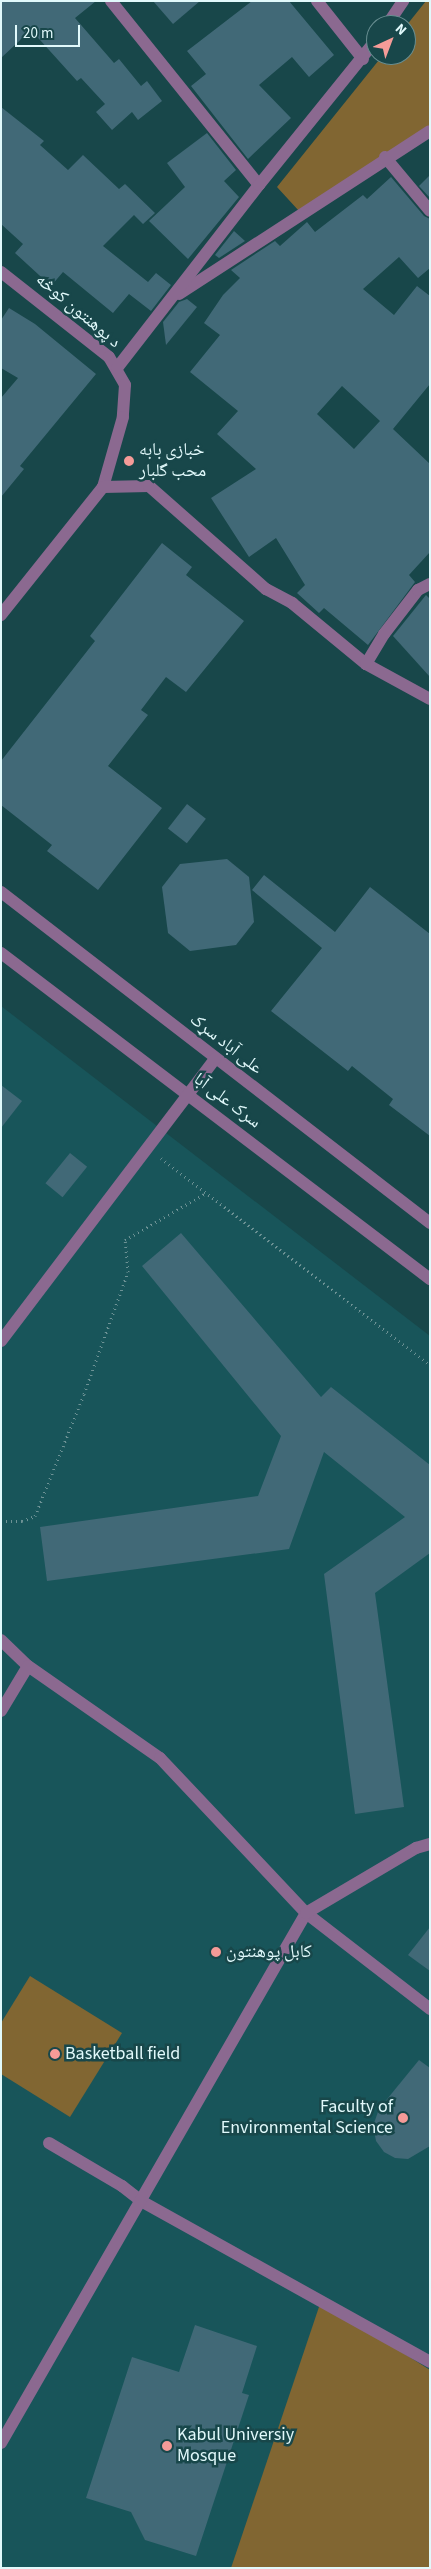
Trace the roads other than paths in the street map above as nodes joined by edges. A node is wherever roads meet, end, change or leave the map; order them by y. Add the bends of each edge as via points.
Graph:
1 (111, 1) edge
2 (317, 1) edge
3 (403, 1) edge
4 (393, 15) edge
5 (366, 55) edge
6 (363, 59) junction
7 (430, 131) edge
8 (385, 157) junction
9 (259, 185) junction
10 (430, 211) edge
11 (1, 272) edge
12 (171, 300) junction
13 (117, 368) junction
14 (103, 486) junction
15 (430, 584) edge
16 (1, 615) edge
17 (366, 664) junction
18 (430, 699) edge
19 (1, 892) edge
20 (1, 954) edge
21 (216, 1058) junction
22 (189, 1094) junction
23 (430, 1223) edge
24 (430, 1279) edge
25 (1, 1341) edge
26 (1, 1640) edge
27 (28, 1666) junction
28 (1, 1711) edge
29 (430, 1844) edge
30 (306, 1914) junction
31 (430, 2008) edge
32 (49, 2143) dead end
33 (141, 2201) junction
34 (430, 2362) edge
35 (1, 2443) edge

1 - 9 street
2 - 6 street
3 - 4 street
5 - 6 street
6 - 9 street
7 - 8 street
8 - 10 street
8 - 12 street
9 - 12 street
11 - 13 street, د پوهنتون کوڅه via 79,331
12 - 13 street
13 - 14 street, د پوهنتون کوڅه via 125,385 123,416
14 - 16 street, د پوهنتون کوڅه
14 - 17 street via 149,486 266,589 292,603
15 - 17 street via 418,590 384,634
17 - 18 street
19 - 21 street, علی آباد سړک
20 - 22 street, سرک علی آبا
21 - 22 street
21 - 23 street, علی آباد سړک
22 - 24 street, سرک علی آبا
22 - 25 street
26 - 27 street
27 - 28 street
27 - 30 street via 160,1758
29 - 30 street via 416,1848
30 - 31 street
30 - 33 street
32 - 33 street via 122,2186
33 - 34 street
33 - 35 street

